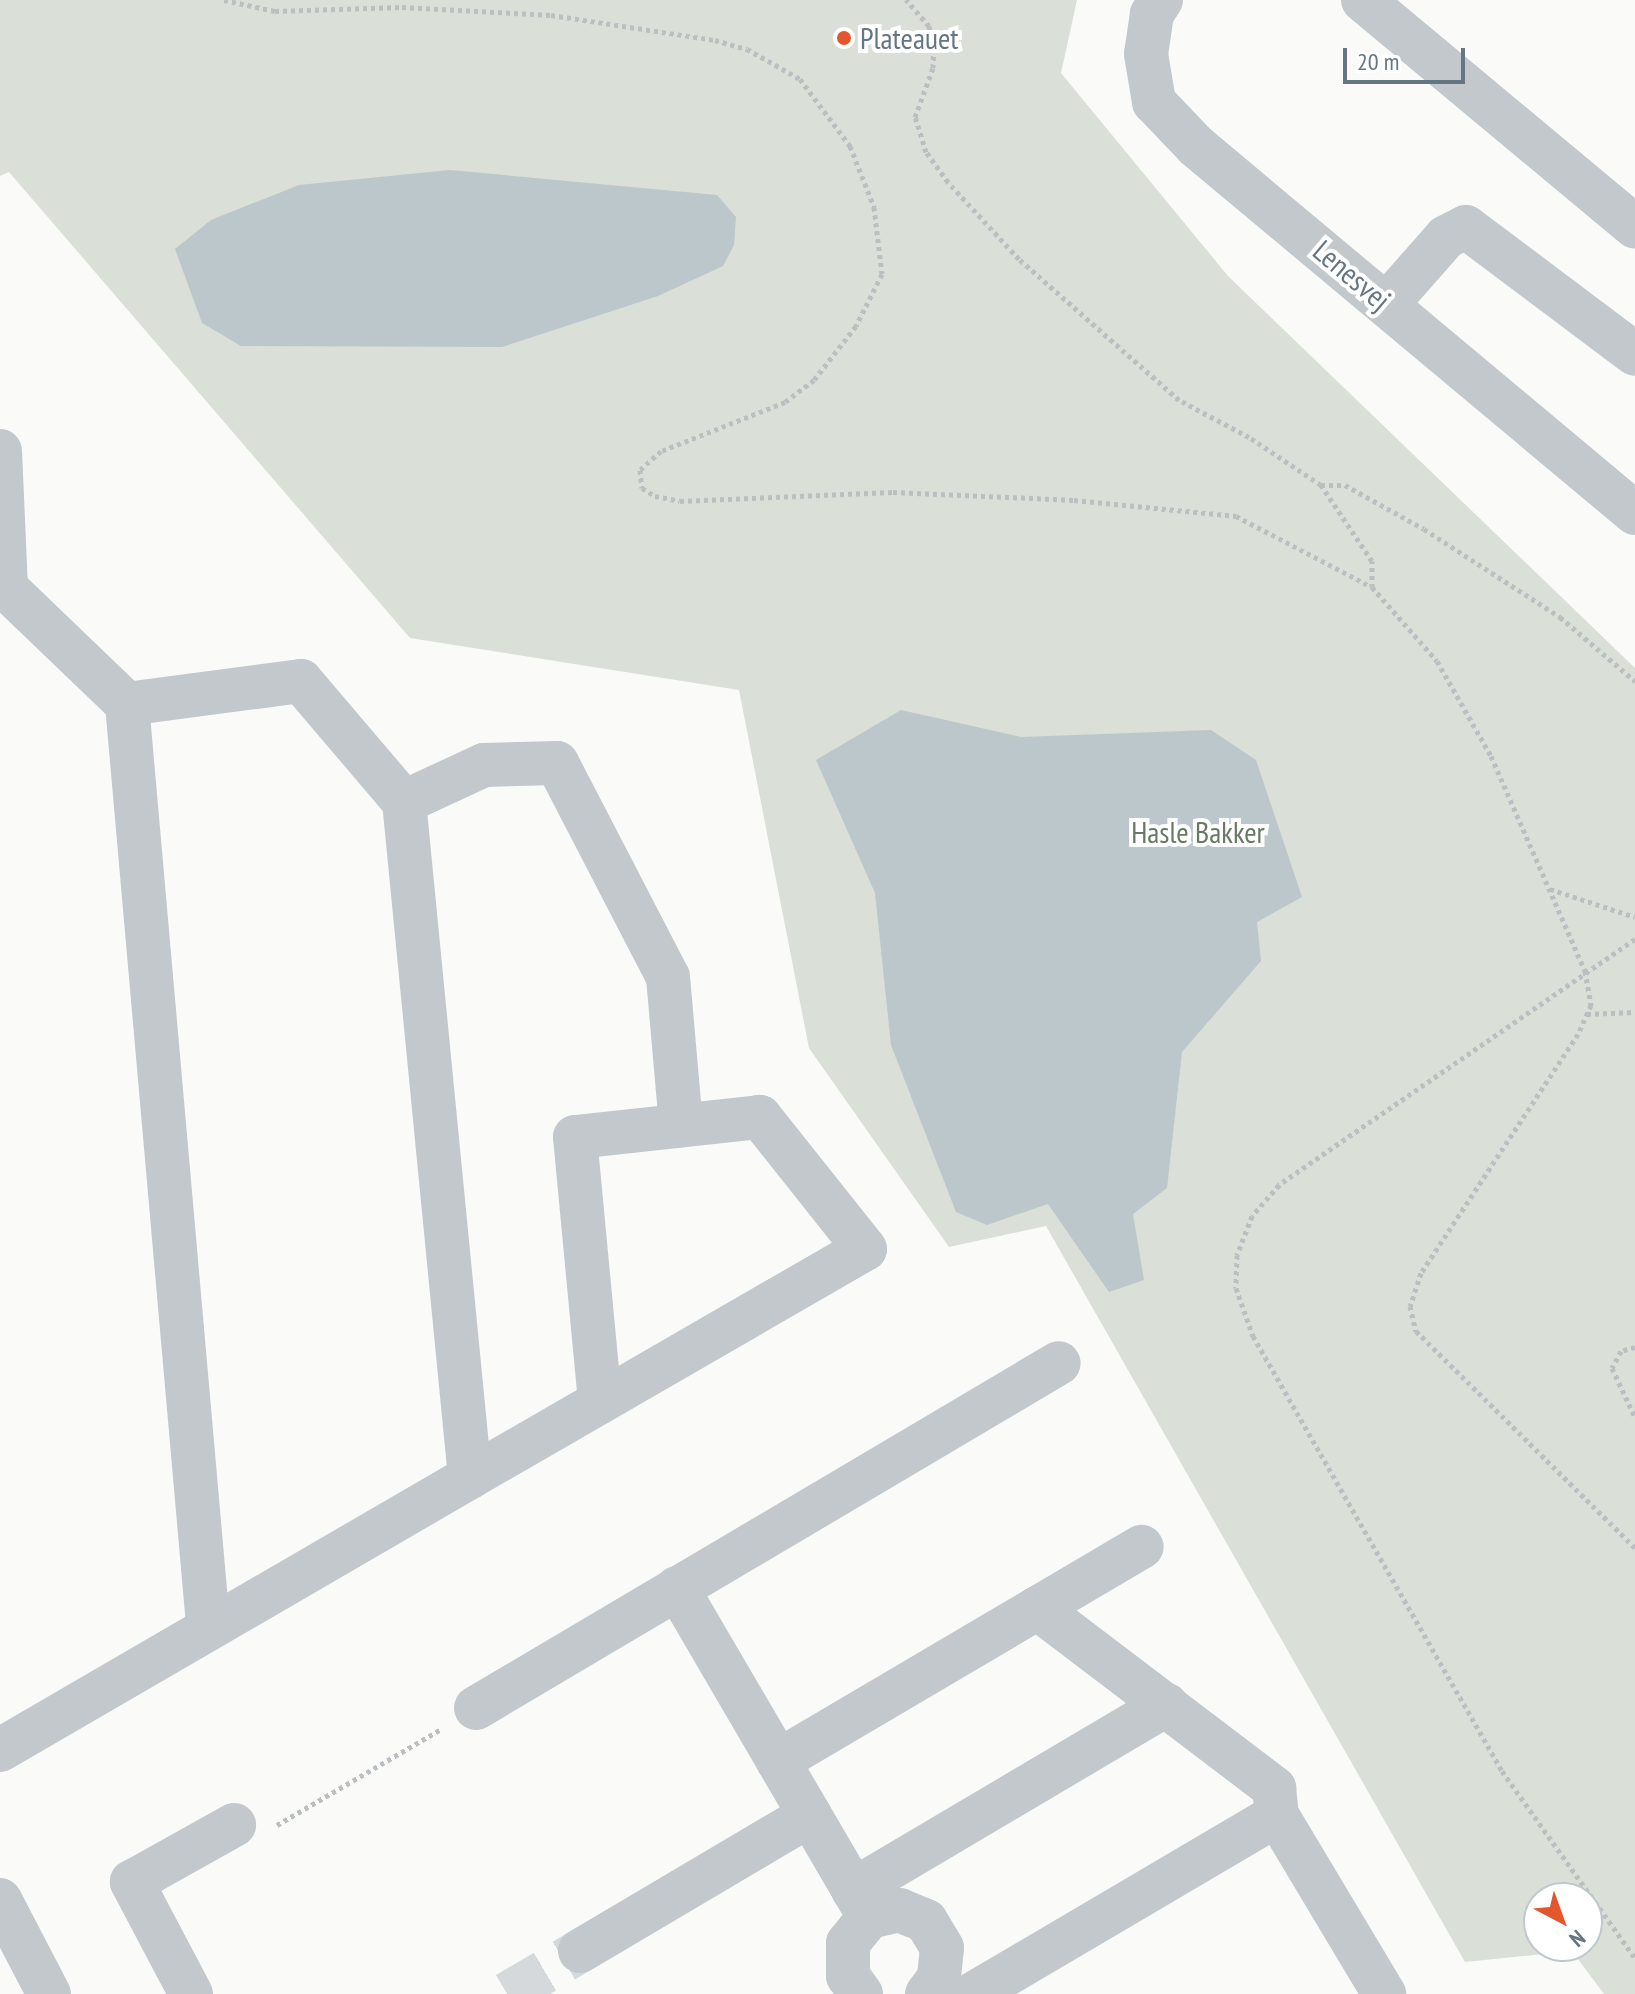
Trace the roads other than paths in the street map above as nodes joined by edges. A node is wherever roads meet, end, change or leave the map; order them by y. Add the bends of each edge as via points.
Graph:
1 (1161, 0) edge
2 (1363, 0) edge
3 (1635, 227) edge
4 (1387, 304) junction
5 (1629, 336) edge
6 (0, 451) edge
7 (1635, 513) edge
8 (127, 704) junction
9 (404, 802) junction
10 (681, 1125) junction
11 (1059, 1363) dead end
12 (600, 1402) junction
13 (470, 1477) junction
14 (1142, 1547) dead end
15 (677, 1588) junction
16 (1037, 1608) junction
17 (208, 1625) junction
18 (1166, 1705) junction
19 (476, 1708) road end
20 (0, 1750) edge
21 (778, 1761) junction
22 (810, 1815) junction
23 (1277, 1815) junction
24 (234, 1825) road end
25 (0, 1900) edge
26 (861, 1903) junction
27 (580, 1951) tunnel mouth
28 (858, 1993) edge
29 (49, 1994) edge
30 (191, 1994) edge
31 (927, 1994) edge
32 (973, 1994) edge
33 (1384, 1994) edge

1 - 4 street, Lenesvej via 1152,14 1146,54 1154,102 1196,146
2 - 3 street
4 - 5 street via 1446,237 1466,227
4 - 7 street, Lenesvej
6 - 8 street via 6,588
8 - 9 street via 301,681
8 - 17 street
9 - 10 street via 484,765 557,763 668,977
9 - 13 street
10 - 12 street via 575,1137
10 - 12 street via 760,1117 865,1249
11 - 15 street
12 - 13 street
13 - 17 street
14 - 16 street
15 - 19 street
15 - 21 street
16 - 18 street
16 - 21 street
17 - 20 street
18 - 23 street via 1274,1788
18 - 26 street
21 - 22 street
22 - 26 street
22 - 27 street
23 - 32 street
23 - 33 street
24 - 30 street via 132,1882
25 - 29 street
26 - 28 street via 847,1951 848,1976
26 - 31 street via 899,1910 926,1921 936,1933 943,1963

